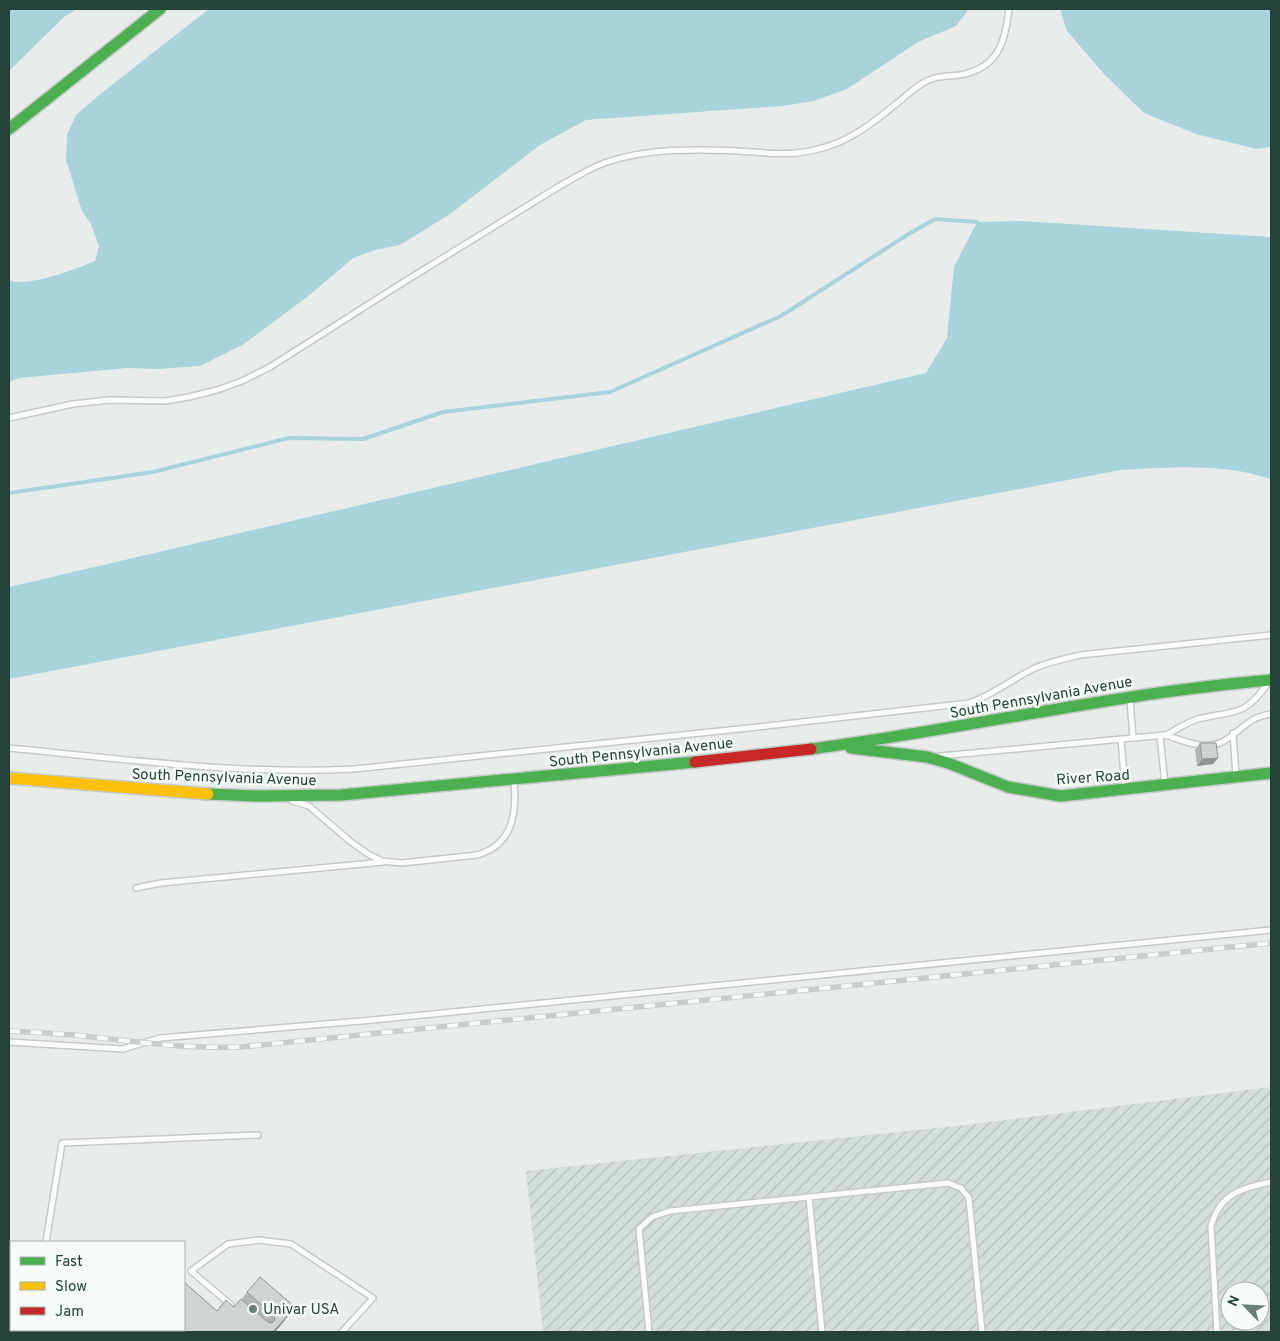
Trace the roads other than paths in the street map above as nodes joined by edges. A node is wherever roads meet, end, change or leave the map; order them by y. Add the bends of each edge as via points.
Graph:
1 (160, 9) edge
2 (1009, 9) edge
3 (9, 129) edge
4 (9, 418) edge
5 (1271, 634) edge
6 (1271, 680) edge
7 (1129, 697) junction
8 (1271, 714) edge
9 (1233, 733) junction
10 (1163, 735) junction
11 (1133, 738) junction
12 (1121, 739) junction
13 (833, 746) junction
14 (9, 748) edge
15 (927, 757) junction
16 (1271, 773) edge
17 (1236, 777) junction
18 (9, 778) edge
19 (514, 779) junction
20 (1165, 785) junction
21 (1126, 790) junction
22 (267, 796) junction
23 (389, 862) junction
24 (136, 888) dead end
25 (1271, 930) edge
26 (9, 1042) edge
27 (258, 1135) dead end
28 (1271, 1182) edge
29 (809, 1197) junction
30 (46, 1241) edge
31 (233, 1308) edge
32 (342, 1332) edge
33 (649, 1332) edge
34 (822, 1332) edge
35 (982, 1332) edge
36 (1217, 1332) edge

1 - 3 street
2 - 4 lane via 1006,31 993,60 968,73 922,83 860,131 829,146 780,155 693,150 631,156 608,162 563,184 277,363 242,381 165,401 109,400
5 - 14 lane via 1057,660 969,703 354,768 260,770
6 - 7 street, South Pennsylvania Avenue
6 - 10 lane via 1257,698 1235,713 1197,719
7 - 11 lane
7 - 13 street, South Pennsylvania Avenue
8 - 9 lane via 1254,719
9 - 10 lane via 1219,743 1197,745
9 - 17 lane
10 - 11 lane
10 - 20 lane
11 - 12 lane
12 - 15 lane
12 - 21 lane
13 - 15 street, River Road
13 - 19 street, South Pennsylvania Avenue
15 - 21 street, River Road via 1008,787 1031,792 1061,796
16 - 17 street, River Road
17 - 20 street, River Road
18 - 22 street, South Pennsylvania Avenue via 202,794
19 - 22 street, South Pennsylvania Avenue via 341,795
19 - 23 lane via 516,802 513,820 502,841 488,852
20 - 21 street, River Road
22 - 23 lane via 309,806 368,854
23 - 24 lane
25 - 26 lane via 168,1038 149,1040 123,1049
27 - 30 lane via 62,1144
28 - 36 lane via 1243,1188 1224,1200 1214,1214 1211,1226
29 - 33 lane via 670,1211 652,1217 638,1229
29 - 34 lane
29 - 35 lane via 948,1183 961,1188 969,1198
31 - 32 lane via 191,1271 228,1244 259,1240 291,1244 373,1298

